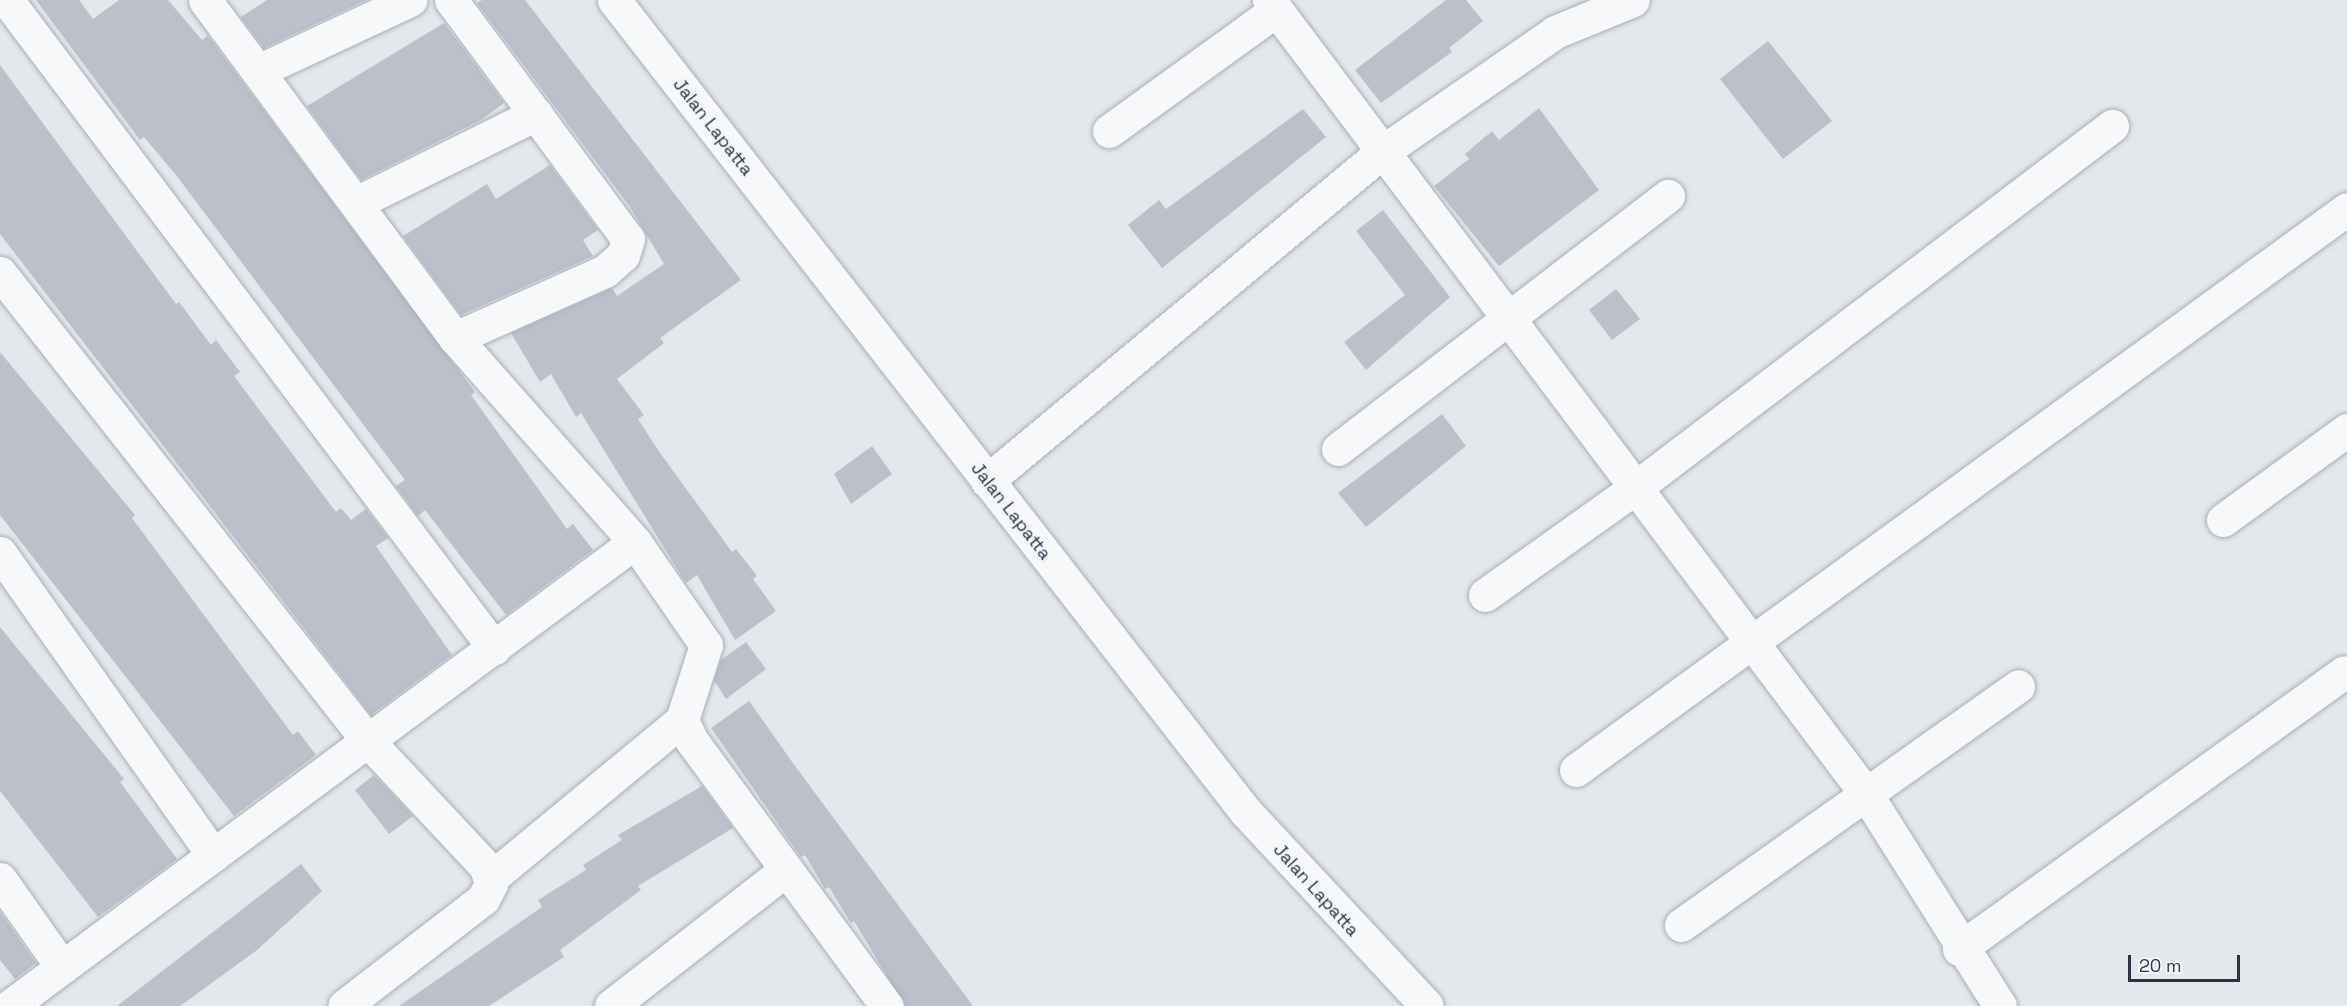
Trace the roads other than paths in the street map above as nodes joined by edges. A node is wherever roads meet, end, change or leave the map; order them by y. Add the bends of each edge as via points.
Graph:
1 (7, 0) edge
2 (205, 0) edge
3 (410, 0) edge
4 (451, 0) edge
5 (614, 0) edge
6 (1633, 0) edge
7 (1272, 5) edge
8 (260, 70) junction
9 (536, 114) junction
10 (2112, 126) dead end
11 (1109, 131) dead end
12 (1382, 152) junction
13 (1668, 196) dead end
14 (356, 203) junction
15 (2347, 209) edge
16 (0, 273) edge
17 (1507, 319) junction
18 (455, 338) junction
19 (2347, 430) edge
20 (1338, 449) dead end
21 (987, 481) junction
22 (1635, 488) junction
23 (2223, 520) dead end
24 (635, 542) junction
25 (0, 553) edge
26 (1485, 595) dead end
27 (1751, 641) junction
28 (494, 648) junction
29 (2344, 672) dead end
30 (2018, 686) dead end
31 (682, 720) junction
32 (368, 741) junction
33 (1576, 770) dead end
34 (1866, 794) junction
35 (213, 855) junction
36 (786, 870) junction
37 (490, 878) junction
38 (0, 879) edge
39 (1681, 925) dead end
40 (1959, 949) junction
41 (62, 967) junction
42 (10, 1006) edge
43 (344, 1006) edge
44 (611, 1006) edge
45 (887, 1006) edge
46 (1428, 1006) edge
47 (2000, 1006) edge

1 - 28 street
2 - 8 street
3 - 8 street
4 - 9 street
5 - 21 street, Jalan Lapatta
6 - 12 street via 1555,32
7 - 11 street
7 - 12 street
8 - 14 street
9 - 14 street
9 - 18 street via 625,232 627,246 605,272
10 - 22 street
12 - 17 street
12 - 21 street
13 - 17 street
14 - 18 street
15 - 27 street
16 - 32 street
17 - 20 street
17 - 22 street
18 - 24 street
19 - 23 street
21 - 46 street, Jalan Lapatta via 1246,812
22 - 26 street
22 - 27 street
24 - 28 street
24 - 31 street via 706,645
25 - 35 street
27 - 33 street
27 - 34 street
28 - 32 street
29 - 40 street
30 - 34 street
31 - 36 street
31 - 37 street
32 - 35 street
32 - 37 street
34 - 39 street
34 - 40 street
35 - 41 street
36 - 44 street
36 - 45 street
37 - 43 street via 483,899
38 - 41 street
40 - 47 street
41 - 42 street

